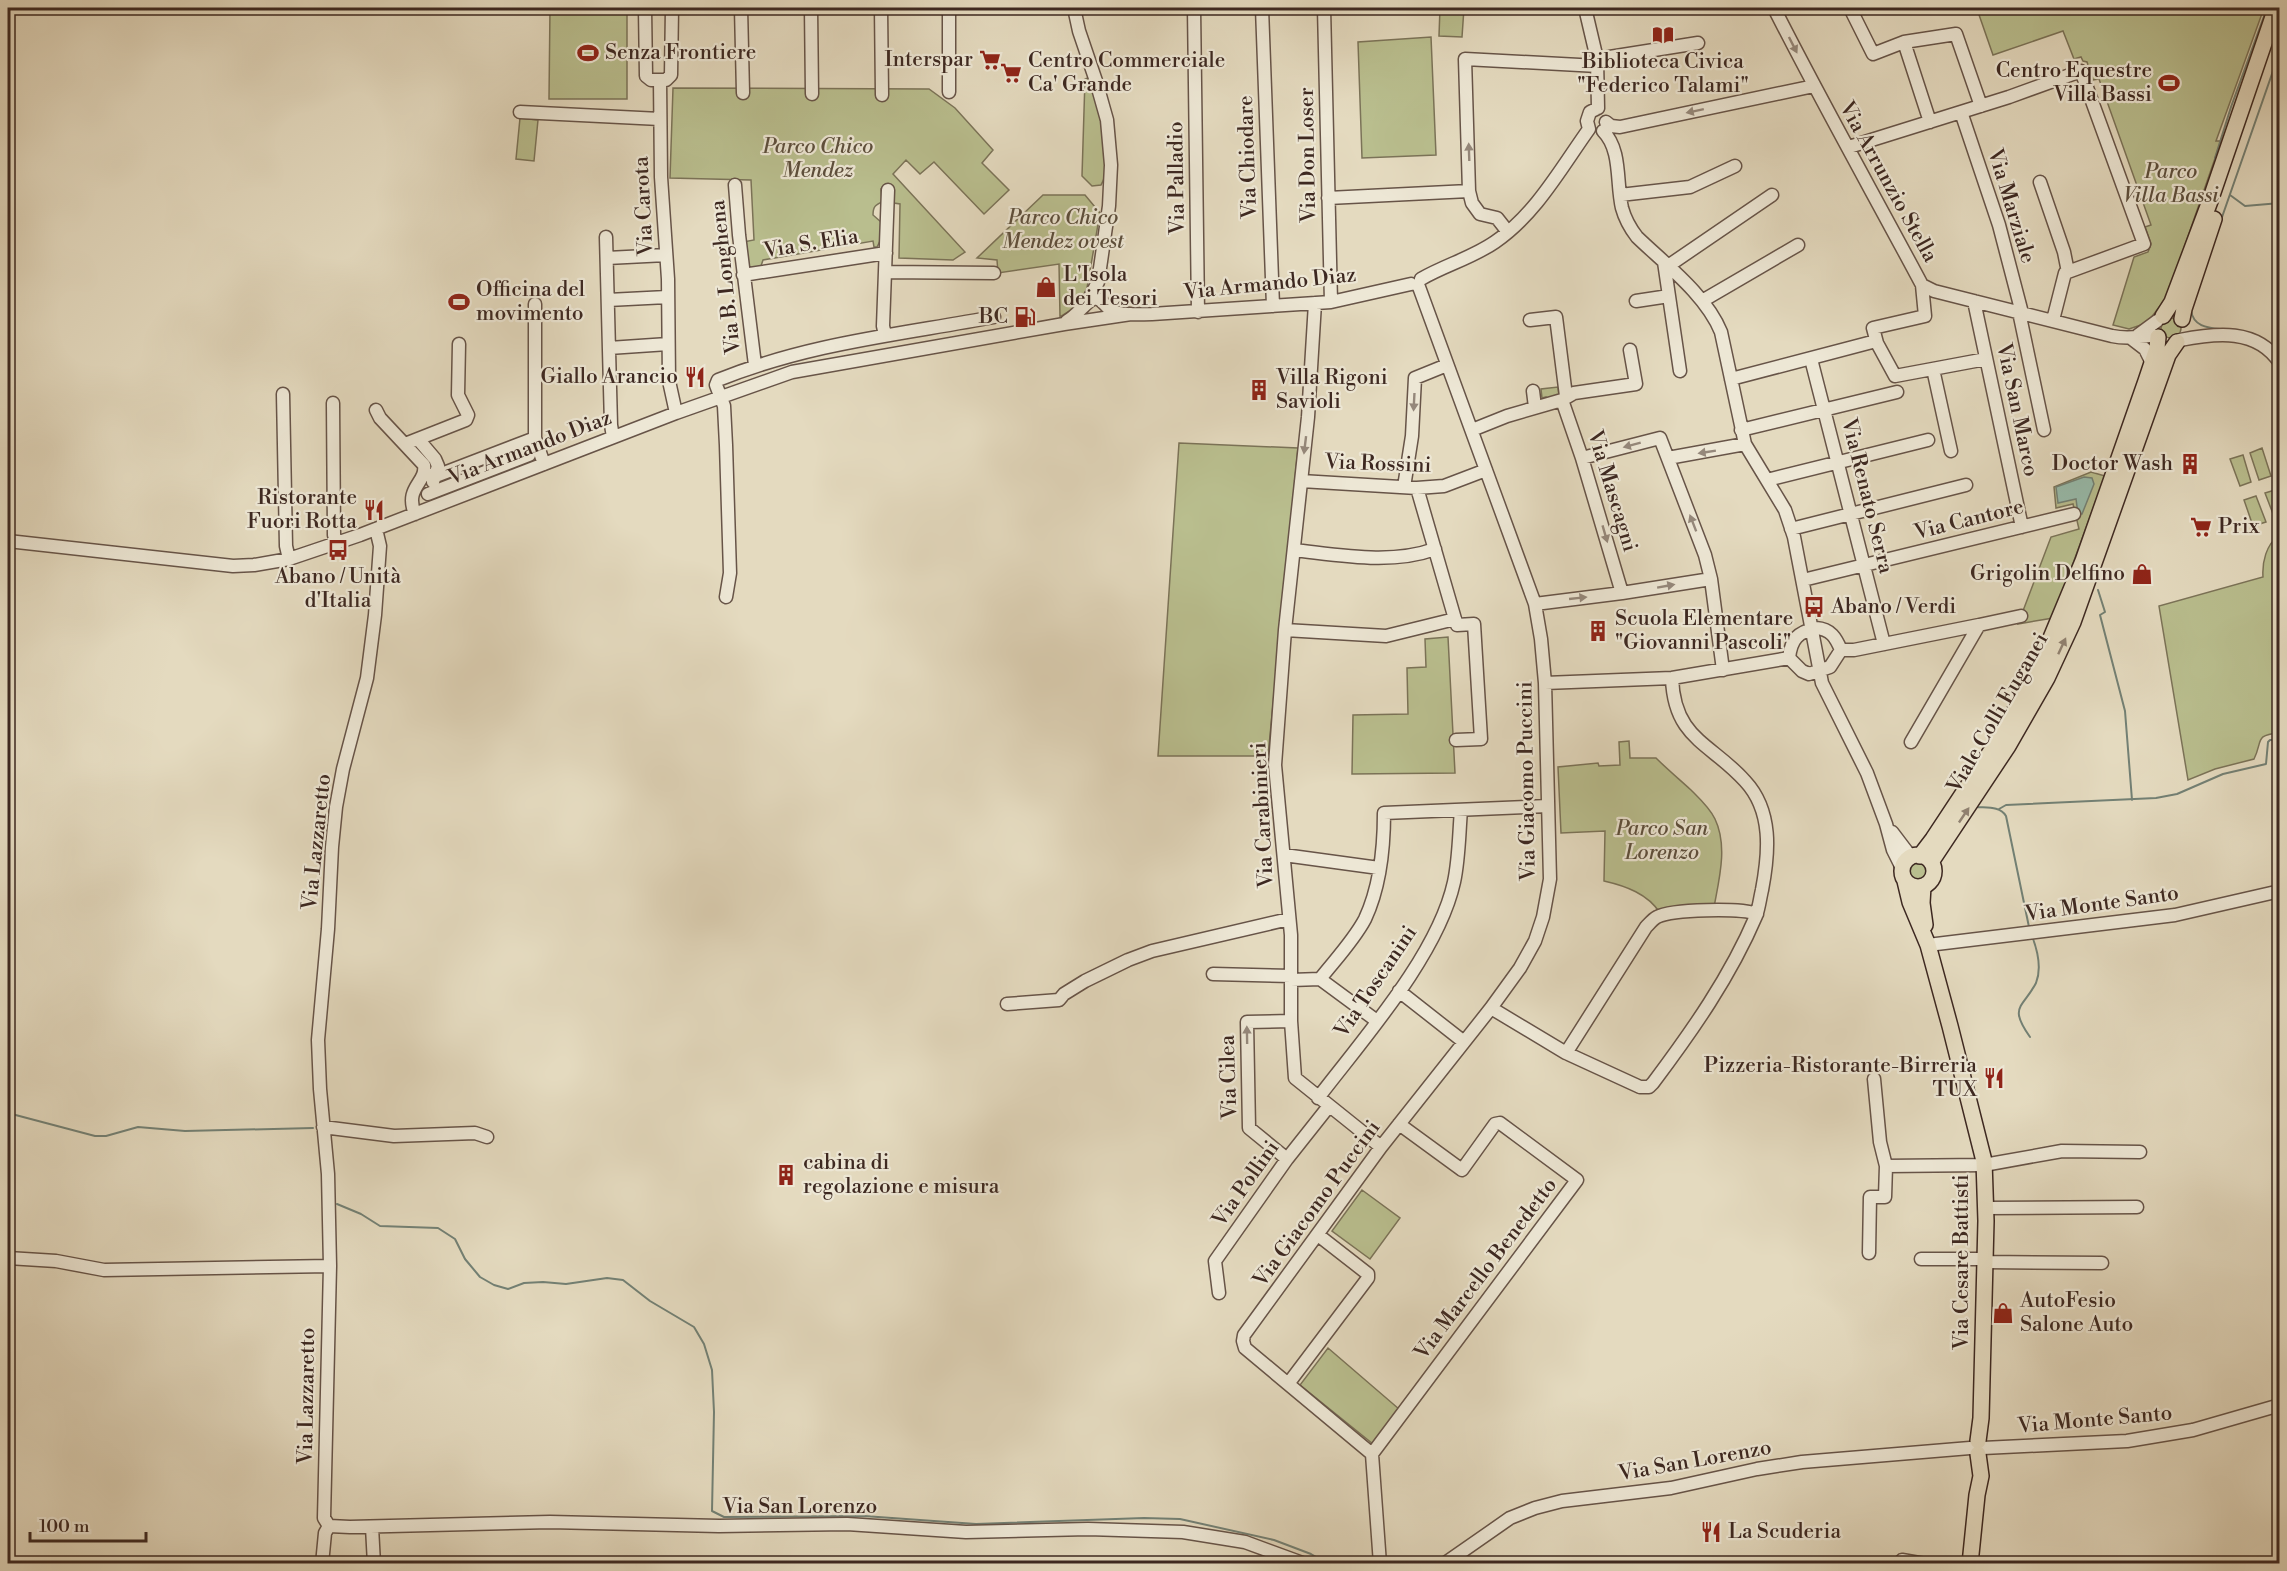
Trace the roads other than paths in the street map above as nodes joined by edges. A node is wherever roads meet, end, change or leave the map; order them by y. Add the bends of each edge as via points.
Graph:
1 (645, 8) edge
2 (672, 8) edge
3 (741, 8) edge
4 (810, 8) edge
5 (881, 8) edge
6 (949, 8) edge
7 (1074, 8) edge
8 (1194, 8) edge
9 (1262, 8) edge
10 (1324, 8) edge
11 (1585, 8) edge
12 (1774, 8) edge
13 (1851, 8) edge
14 (2276, 8) edge
15 (2280, 26) edge
16 (1904, 42) junction
17 (1698, 43) dead end
18 (1597, 62) junction
19 (660, 80) junction
20 (1813, 85) junction
21 (949, 92) dead end
22 (742, 93) dead end
23 (812, 94) dead end
24 (882, 94) dead end
25 (1981, 106) junction
26 (1598, 108) junction
27 (520, 112) dead end
28 (1961, 112) junction
29 (660, 119) junction
30 (1930, 122) junction
31 (1605, 126) junction
32 (1589, 129) junction
33 (1848, 147) junction
34 (1735, 166) dead end
35 (2040, 182) dead end
36 (735, 185) dead end
37 (888, 190) dead end
38 (1469, 191) junction
39 (1620, 195) junction
40 (1772, 195) dead end
41 (1328, 198) junction
42 (1508, 232) junction
43 (606, 237) dead end
44 (1797, 245) dead end
45 (886, 253) junction
46 (666, 255) junction
47 (607, 258) junction
48 (1666, 264) junction
49 (885, 272) junction
50 (2068, 272) junction
51 (994, 273) dead end
52 (743, 275) junction
53 (1098, 282) junction
54 (1417, 283) junction
55 (1922, 285) junction
56 (1669, 296) junction
57 (667, 297) junction
58 (608, 300) junction
59 (1636, 301) dead end
60 (1702, 301) junction
61 (1974, 301) junction
62 (1331, 302) junction
63 (1104, 303) junction
64 (1315, 303) junction
65 (535, 304) dead end
66 (1086, 304) junction
67 (1273, 306) junction
68 (1198, 312) junction
69 (2021, 312) junction
70 (1131, 314) junction
71 (994, 317) dead end
72 (1096, 319) junction
73 (977, 320) junction
74 (1530, 320) dead end
75 (2054, 320) junction
76 (2183, 320) junction
77 (1064, 324) junction
78 (2159, 327) junction
79 (885, 335) junction
80 (2208, 335) junction
81 (980, 339) junction
82 (2132, 339) junction
83 (1876, 341) junction
84 (2178, 341) junction
85 (459, 344) dead end
86 (668, 344) junction
87 (609, 348) junction
88 (1630, 350) dead end
89 (1811, 359) junction
90 (1986, 359) junction
91 (2152, 363) junction
92 (2280, 363) edge
93 (755, 365) junction
94 (1447, 365) junction
95 (1933, 369) junction
96 (1680, 371) dead end
97 (1731, 379) junction
98 (1533, 391) dead end
99 (1897, 392) dead end
100 (283, 394) dead end
101 (721, 397) junction
102 (1564, 398) junction
103 (333, 403) dead end
104 (1536, 407) junction
105 (376, 410) dead end
106 (1824, 410) junction
107 (676, 413) junction
108 (1472, 430) junction
109 (1741, 430) junction
110 (2044, 430) dead end
111 (613, 437) junction
112 (535, 438) junction
113 (418, 439) junction
114 (1928, 440) dead end
115 (405, 444) junction
116 (1745, 444) junction
117 (1951, 451) dead end
118 (1582, 458) junction
119 (1668, 458) junction
120 (537, 461) junction
121 (1838, 462) junction
122 (1486, 470) junction
123 (430, 475) junction
124 (1767, 480) junction
125 (1301, 481) junction
126 (1966, 485) dead end
127 (1404, 487) junction
128 (1417, 488) junction
129 (428, 494) junction
130 (429, 508) junction
131 (1852, 513) junction
132 (415, 514) junction
133 (2074, 514) dead end
134 (2022, 527) junction
135 (376, 529) junction
136 (1791, 530) junction
137 (8, 541) edge
138 (336, 543) junction
139 (1435, 549) junction
140 (1294, 550) junction
141 (289, 559) junction
142 (1865, 567) junction
143 (1711, 579) junction
144 (1803, 580) junction
145 (1622, 593) junction
146 (726, 597) dead end
147 (1535, 604) junction
148 (2021, 616) dead end
149 (1455, 619) junction
150 (1979, 625) junction
151 (1811, 629) junction
152 (1285, 630) junction
153 (1884, 644) junction
154 (1841, 650) junction
155 (1789, 658) junction
156 (1723, 670) junction
157 (1819, 671) junction
158 (1672, 678) junction
159 (1545, 683) junction
160 (1456, 740) dead end
161 (1911, 742) dead end
162 (1548, 806) junction
163 (1461, 810) junction
164 (1284, 855) junction
165 (1914, 865) junction
166 (1379, 868) junction
167 (1923, 886) junction
168 (2280, 891) edge
169 (1757, 914) junction
170 (1289, 919) junction
171 (1928, 945) junction
172 (1213, 974) dead end
173 (1291, 978) junction
174 (1320, 979) junction
175 (1399, 991) junction
176 (1007, 1004) dead end
177 (1491, 1008) junction
178 (1377, 1021) junction
179 (1291, 1022) junction
180 (1464, 1042) junction
181 (1566, 1053) junction
182 (1874, 1079) dead end
183 (1324, 1102) junction
184 (1399, 1124) junction
185 (323, 1127) junction
186 (487, 1137) dead end
187 (1381, 1147) junction
188 (2140, 1152) dead end
189 (1287, 1159) junction
190 (1984, 1165) junction
191 (1886, 1166) junction
192 (2137, 1207) dead end
193 (1986, 1208) junction
194 (1318, 1235) junction
195 (1869, 1253) dead end
196 (8, 1258) edge
197 (1921, 1259) dead end
198 (1985, 1261) junction
199 (2102, 1263) dead end
200 (330, 1266) junction
201 (1219, 1293) dead end
202 (1288, 1383) junction
203 (2280, 1405) edge
204 (1977, 1448) junction
205 (1372, 1454) junction
206 (329, 1526) junction
207 (372, 1527) junction
208 (322, 1563) edge
209 (374, 1563) edge
210 (1305, 1563) edge
211 (1380, 1563) edge
212 (1444, 1563) edge
213 (1899, 1563) edge
214 (1925, 1563) edge
215 (1970, 1563) edge

1 - 19 street via 646,76
2 - 19 street via 671,75
3 - 22 street
4 - 23 street
5 - 24 street
6 - 21 street
7 - 53 street via 1108,129 1109,206
8 - 68 street, Via Palladio
9 - 67 street, Via Chiodare
10 - 41 street, Via Don Loser
11 - 18 street
12 -> 20 street, Via Arrunzio Stella
13 - 16 street via 1873,54
14 - 78 main road, Viale Colli Euganei via 2210,201
15 - 76 main road, Viale Colli Euganei
16 - 25 street via 1956,34
16 - 30 street
17 - 18 street
18 - 26 street
38 -> 18 street via 1465,59 1558,65
19 - 29 street, Via Carota
20 -> 31 street via 1620,127
20 - 33 street, Via Arrunzio Stella
25 - 28 street
25 - 50 street via 2078,71 2084,73 2144,244
26 - 31 street via 1604,112
26 - 32 street via 1590,112
27 - 29 street
28 - 30 street
28 - 69 street, Via Marziale via 1999,225
29 - 46 street, Via Carota
30 - 33 street
31 - 32 street via 1594,133
31 - 39 street, Via Cesare Battisti via 1612,143
32 - 42 street, Via Armando Diaz via 1539,199
33 - 55 street, Via Arrunzio Stella
34 - 39 street via 1690,187
35 - 50 street
36 - 52 street, Via B. Longhena
37 - 45 street
38 - 41 street
38 - 42 street via 1480,214 1497,218
39 - 48 street, Via Cesare Battisti via 1628,224
40 - 48 street
41 - 62 street, Via Don Loser
42 - 54 street, Via Armando Diaz via 1475,254
43 - 47 street
44 - 60 street
45 - 49 street
45 - 52 street, Via S. Elia
46 - 47 street
46 - 57 street, Via Carota
47 - 58 street
48 - 56 street
48 - 60 street, Via Cesare Battisti
49 - 51 street
49 - 79 street
50 - 75 street
52 - 93 street, Via B. Longhena
53 - 63 street
53 - 66 street
54 - 62 street, Via Armando Diaz
54 - 94 street, Via Giacomo Puccini
55 - 61 street, Via Arrunzio Stella
55 - 83 street via 1925,316 1873,328
56 - 59 street
56 - 96 street
57 - 58 street
57 - 86 street, Via Carota
58 - 87 street
60 - 97 street, Via Cesare Battisti via 1716,319
61 - 69 street, Via Arrunzio Stella
61 - 90 street, Via San Marco
62 - 64 street, Via Armando Diaz
63 - 66 street via 1095,298
63 - 70 street, Via Armando Diaz via 1115,311
63 - 72 street via 1106,313
64 - 67 street, Via Armando Diaz
64 -> 125 street, Via Carabinieri
65 - 112 street
66 - 72 street via 1085,312
66 - 77 street, Via Armando Diaz
67 - 68 street, Via Armando Diaz
68 - 70 street, Via Armando Diaz
69 - 75 street, Via Arrunzio Stella
69 - 110 street
70 - 72 street, Via Armando Diaz
71 - 73 street
72 - 77 street, Via Armando Diaz
73 - 79 street
73 - 81 street
74 - 102 street, Via Mascagni via 1556,317
75 - 82 street, Via Arrunzio Stella
76 - 78 main road via 2173,314
76 - 80 street
76 - 84 main road, Viale Colli Euganei via 2185,331
77 - 81 street, Via Armando Diaz
78 - 82 street
78 - 84 main road via 2166,343
78 - 91 main road, Viale Colli Euganei
79 - 93 street via 815,348
80 - 84 street
80 - 92 street via 2236,335 2263,344
81 - 101 street, Via Armando Diaz via 792,372
82 - 91 street
83 - 89 street
83 - 95 street via 1895,376
165 -> 84 main road, Viale Colli Euganei via 2008,746 2047,678 2073,622 2168,355
85 - 113 street via 458,395 468,415 466,420
86 - 87 street
86 - 107 street, Via Carota via 669,381
87 - 111 street
88 - 102 street via 1636,384
89 - 97 street
89 - 106 street, Via Renato Serra
90 - 95 street
90 - 134 street, Via San Marco
91 - 165 main road, Viale Colli Euganei via 2083,561 2038,669 1999,739
93 - 101 street via 718,380 716,386
94 - 108 street, Via Giacomo Puccini
94 -> 127 street via 1415,378
95 - 117 street
97 - 109 street, Via Cesare Battisti
98 - 104 street
99 - 106 street
100 - 141 street
101 - 107 street, Via Armando Diaz
101 - 146 street via 730,573
102 - 104 street
102 - 118 street, Via Mascagni
103 - 138 street
104 - 108 street
105 - 115 street
106 - 109 street
106 - 121 street, Via Renato Serra
107 - 111 street, Via Armando Diaz
108 - 122 street, Via Giacomo Puccini
109 - 116 street, Via Cesare Battisti
111 - 120 street, Via Armando Diaz
112 - 120 street
112 - 123 street
113 - 115 street
113 - 123 street via 438,466
114 - 121 street
115 - 123 street
116 -> 119 street
116 - 124 street, Via Cesare Battisti
119 -> 118 street via 1660,438
118 -> 145 street, Via Mascagni
143 -> 119 street
120 - 129 street
120 - 130 street, Via Armando Diaz
121 - 124 street
121 - 131 street, Via Renato Serra
122 - 128 street, Via Rossini via 1444,486
122 - 147 street, Via Giacomo Puccini
123 - 129 street
123 - 132 street via 413,490
124 - 136 street, Via Cesare Battisti via 1785,510
125 - 127 street, Via Rossini
125 - 140 street, Via Carabinieri
126 - 131 street
127 - 128 street, Via Rossini
128 - 139 street
129 - 130 street
130 - 132 street, Via Armando Diaz
131 - 136 street
131 - 142 street, Via Renato Serra
132 - 135 street, Via Armando Diaz
133 - 134 street, Via Cantore
134 - 142 street, Via Cantore
135 - 138 street, Via Armando Diaz
135 - 185 street, Via Lazzaretto via 380,546 367,678 343,769 332,847 318,1040
136 - 144 street, Via Cesare Battisti
137 - 141 street, Via Armando Diaz via 211,565 254,565
138 - 141 street, Via Armando Diaz
139 - 140 street via 1401,558
139 - 149 street
140 - 152 street, Via Carabinieri
142 - 144 street, Via Cantore
142 - 153 street, Via Renato Serra
145 -> 143 street
143 - 156 street
144 - 151 street, Via Cesare Battisti
147 -> 145 street
147 - 159 street, Via Giacomo Puccini
148 - 150 street
149 - 152 street via 1386,636
149 - 160 street via 1457,625 1474,624 1481,739
150 - 153 street
150 - 161 street
151 - 154 street via 1827,630
151 - 155 street via 1797,635
151 - 157 street, Via Cesare Battisti
152 - 164 street, Via Carabinieri via 1275,765
153 - 154 street
154 - 157 street via 1830,667
155 - 156 street
155 - 157 street via 1802,671
156 - 158 street
157 - 165 street, Via Cesare Battisti via 1867,773 1893,850
158 - 159 street
158 - 169 street via 1675,702 1687,728 1701,745 1747,782 1760,807 1769,846
159 - 162 street, Via Giacomo Puccini
162 - 163 street
162 - 177 street, Via Giacomo Puccini via 1550,879 1543,917 1520,968
163 - 166 street via 1384,813
163 - 175 street, Via Toscanini via 1450,896 1429,943
164 - 166 street
164 - 170 street, Via Carabinieri
165 - 167 main road via 1914,886
165 - 167 main road, Via Cesare Battisti via 1933,876
165 - 171 main road, Via Cesare Battisti via 1910,902
166 - 174 street via 1365,920
167 - 171 main road, Via Cesare Battisti
168 - 171 street, Via Monte Santo via 2175,915
169 - 181 street via 1748,910 1698,911 1657,917 1646,927
169 - 181 street via 1709,1004 1651,1085 1640,1087
170 - 173 street
170 - 176 street via 1152,951 1084,981 1059,1000
171 - 190 main road, Via Cesare Battisti
172 - 173 street
173 - 174 street
173 - 179 street
174 - 178 street
175 - 178 street, Via Toscanini
175 - 180 street
177 - 180 street, Via Giacomo Puccini
177 - 181 street
178 - 183 street, Via Toscanini
179 - 183 street via 1295,1078
189 -> 179 street, Via Cilea via 1249,1128 1246,1022
180 - 184 street, Via Giacomo Puccini
182 - 191 street
183 - 187 street
183 - 189 street, Via Pollini
184 - 187 street, Via Giacomo Puccini
184 - 205 street, Via Marcello Benedetto via 1461,1170 1495,1124 1500,1123 1577,1180
185 - 186 street via 394,1136 475,1133
185 - 200 street, Via Lazzaretto
187 - 194 street, Via Giacomo Puccini
188 - 190 street via 2062,1151
189 - 201 street, Via Pollini via 1215,1261
190 - 191 street
190 - 193 main road, Via Cesare Battisti
191 - 195 street via 1885,1197 1870,1197
192 - 193 street
193 - 198 main road, Via Cesare Battisti
194 - 202 street, Via Giacomo Puccini via 1243,1341 1245,1348
194 - 202 street via 1368,1274 1368,1278
196 - 200 street via 104,1270
197 - 198 street
198 - 199 street
198 - 204 main road, Via Cesare Battisti
200 - 206 street, Via Lazzaretto via 324,1518
202 - 205 street
203 - 204 street, Via Monte Santo via 2193,1430 2127,1441
204 - 212 street, Via San Lorenzo via 1802,1462 1671,1488 1562,1501 1510,1518
204 - 215 main road, Via Cesare Battisti via 1981,1476
205 - 211 street
206 - 207 street, Via San Lorenzo
206 - 208 street
207 - 209 street
207 - 210 street, Via San Lorenzo via 550,1522 847,1524 966,1532 1183,1532 1245,1542
213 - 214 street

